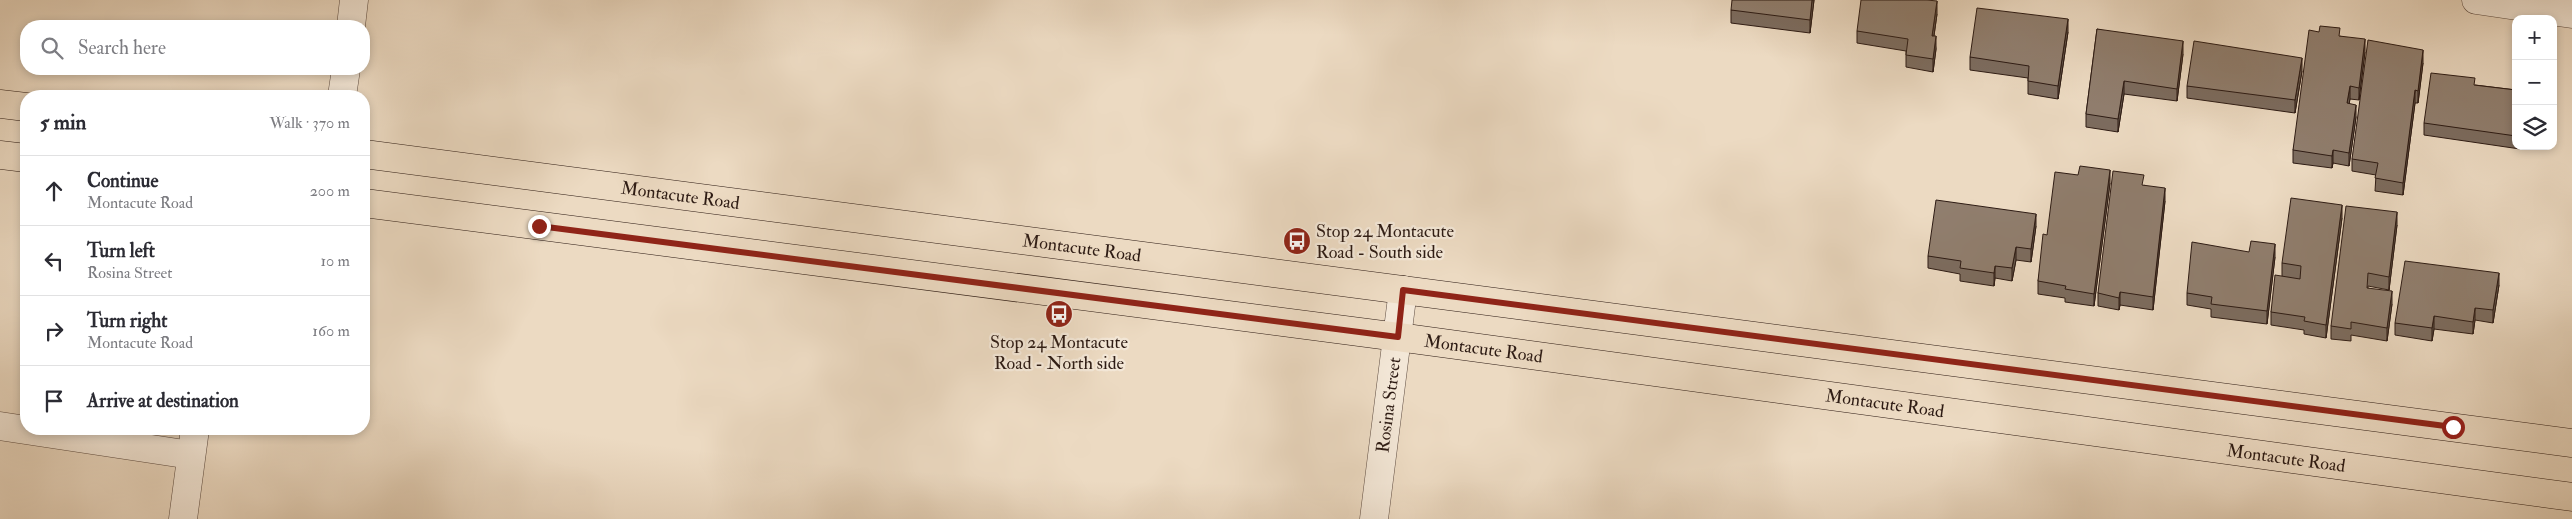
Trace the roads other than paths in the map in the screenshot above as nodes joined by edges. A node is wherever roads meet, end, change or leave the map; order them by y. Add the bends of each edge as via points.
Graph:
1 (354, 0) edge
2 (2476, 0) edge
3 (2572, 14) edge
4 (352, 20) edge
5 (345, 75) edge
6 (343, 90) edge
7 (0, 104) edge
8 (20, 106) edge
9 (0, 155) edge
10 (370, 155) edge
11 (20, 157) edge
12 (370, 204) edge
13 (1403, 290) junction
14 (1398, 337) junction
15 (0, 426) edge
16 (20, 428) edge
17 (109, 435) edge
18 (193, 442) edge
19 (2572, 443) edge
20 (2572, 497) edge
21 (183, 519) edge
22 (1374, 519) edge

1 - 4 street
2 - 3 street
5 - 6 street
7 - 8 main road
9 - 11 main road
10 - 13 main road, Montacute Road
12 - 14 main road, Montacute Road
13 - 14 street, Rosina Street
13 - 19 main road, Montacute Road
14 - 20 main road, Montacute Road
14 - 22 street, Rosina Street
15 - 16 street
17 - 18 street
18 - 21 street

